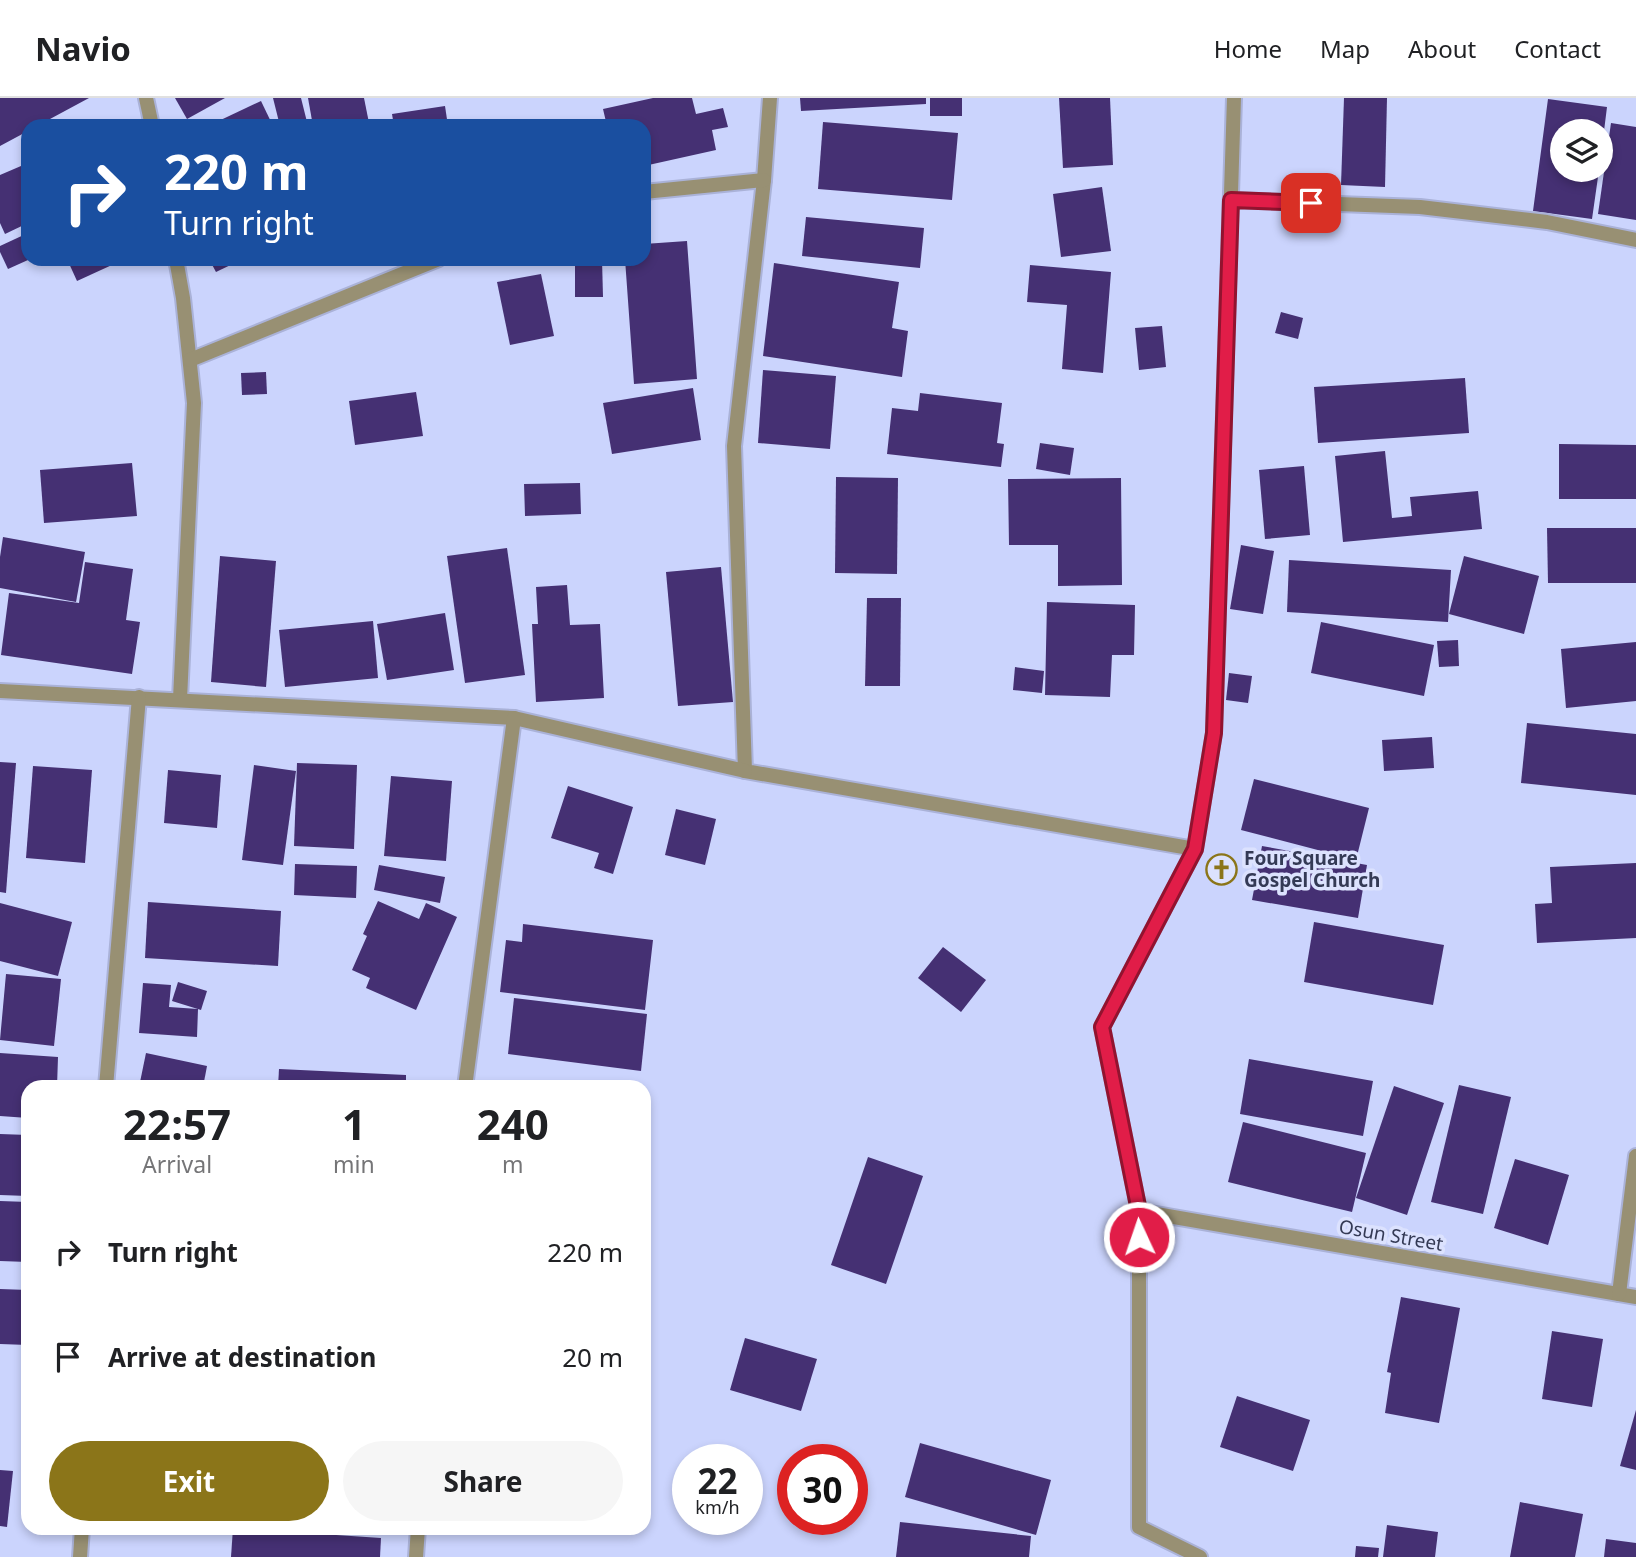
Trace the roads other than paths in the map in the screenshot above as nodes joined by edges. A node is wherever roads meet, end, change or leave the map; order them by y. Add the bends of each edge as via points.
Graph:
1 (146, 98) edge
2 (770, 98) edge
3 (1234, 98) edge
4 (150, 119) edge
5 (764, 180) junction
6 (651, 190) edge
7 (1231, 200) junction
8 (1636, 240) edge
9 (177, 266) edge
10 (422, 266) edge
11 (190, 360) junction
12 (0, 691) edge
13 (139, 697) junction
14 (180, 699) junction
15 (514, 718) junction
16 (745, 771) junction
17 (1195, 849) junction
18 (107, 1080) edge
19 (466, 1080) edge
20 (1636, 1156) edge
21 (1139, 1211) junction
22 (1619, 1294) junction
23 (1636, 1297) edge
24 (82, 1535) edge
25 (418, 1535) edge
26 (80, 1557) edge
27 (416, 1557) edge
28 (1200, 1557) edge

1 - 4 street
2 - 5 street
3 - 7 street
5 - 6 street
5 - 16 street via 734,446
7 - 8 street via 1420,207 1547,222
7 - 17 street via 1214,733
9 - 11 street
10 - 11 street
11 - 14 street via 194,403
12 - 13 street
13 - 14 street
13 - 18 street
14 - 15 street
15 - 16 street
15 - 19 street
16 - 17 street
17 - 21 street via 1102,1027
20 - 22 street
21 - 22 street, Osun Street
21 - 28 street via 1139,1527
22 - 23 street, Osun Street
24 - 26 street
25 - 27 street

